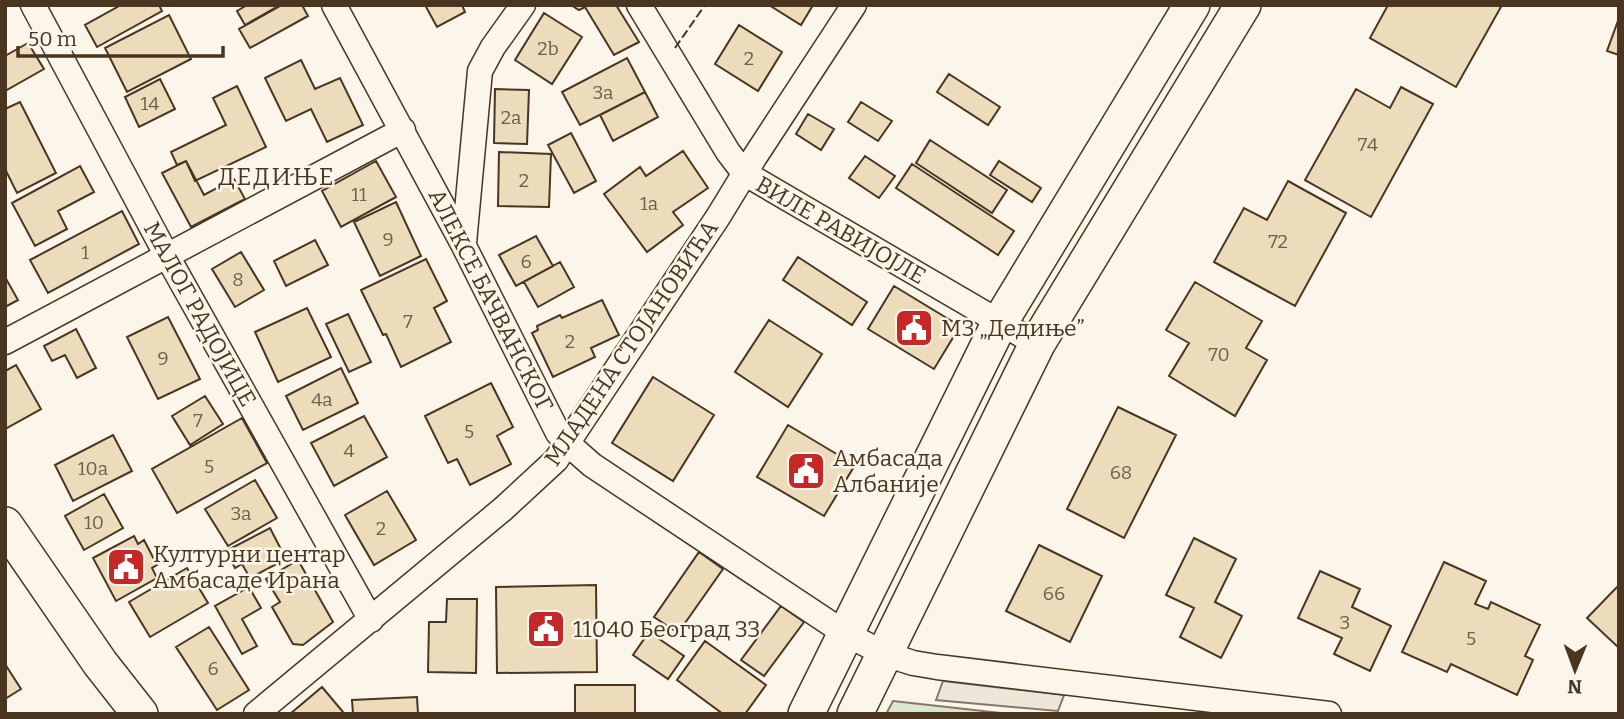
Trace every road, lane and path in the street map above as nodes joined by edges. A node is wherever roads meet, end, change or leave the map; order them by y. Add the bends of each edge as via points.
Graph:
1 (33, 5) edge
2 (334, 5) edge
3 (523, 5) edge
4 (639, 5) edge
5 (854, 5) edge
6 (1192, 5) edge
7 (1243, 5) edge
8 (403, 130) junction
9 (744, 173) junction
10 (463, 244) junction
11 (167, 256) junction
12 (1000, 323) junction
13 (5, 342) edge
14 (1037, 344) junction
15 (567, 443) junction
16 (5, 524) edge
17 (371, 620) junction
18 (846, 634) junction
19 (885, 654) junction
20 (139, 714) edge
21 (256, 714) edge
22 (806, 714) edge
23 (855, 714) edge
24 (1329, 714) edge

1 - 11 street, МАЛОГ РАДОЈИЦЕ
2 - 8 street, АЛЕКСЕ БАЧВАНСКОГ
3 - 10 street via 480,71
4 - 9 street, ВИЛЕ РАВИЈОЈЛЕ
5 - 9 street, МЛАДЕНА СТОЈАНОВИЋА
6 - 12 street
7 - 14 street
8 - 10 street, АЛЕКСЕ БАЧВАНСКОГ
8 - 11 street
9 - 12 street, ВИЛЕ РАВИЈОЈЛЕ
9 - 15 street, МЛАДЕНА СТОЈАНОВИЋА
10 - 15 street, АЛЕКСЕ БАЧВАНСКОГ
11 - 13 street
11 - 17 street, МАЛОГ РАДОЈИЦЕ
12 - 14 street, ВИЛЕ РАВИЈОЈЛЕ
12 - 18 street
14 - 19 street
15 - 17 street, МЛАДЕНА СТОЈАНОВИЋА via 556,460 512,501
15 - 18 street, АЛЕКСЕ БАЧВАНСКОГ via 592,465
16 - 20 street
17 - 21 street, МЛАДЕНА СТОЈАНОВИЋА
18 - 19 street, АЛЕКСЕ БАЧВАНСКОГ
18 - 22 street
19 - 23 street
19 - 24 street, АЛЕКСЕ БАЧВАНСКОГ via 937,667

